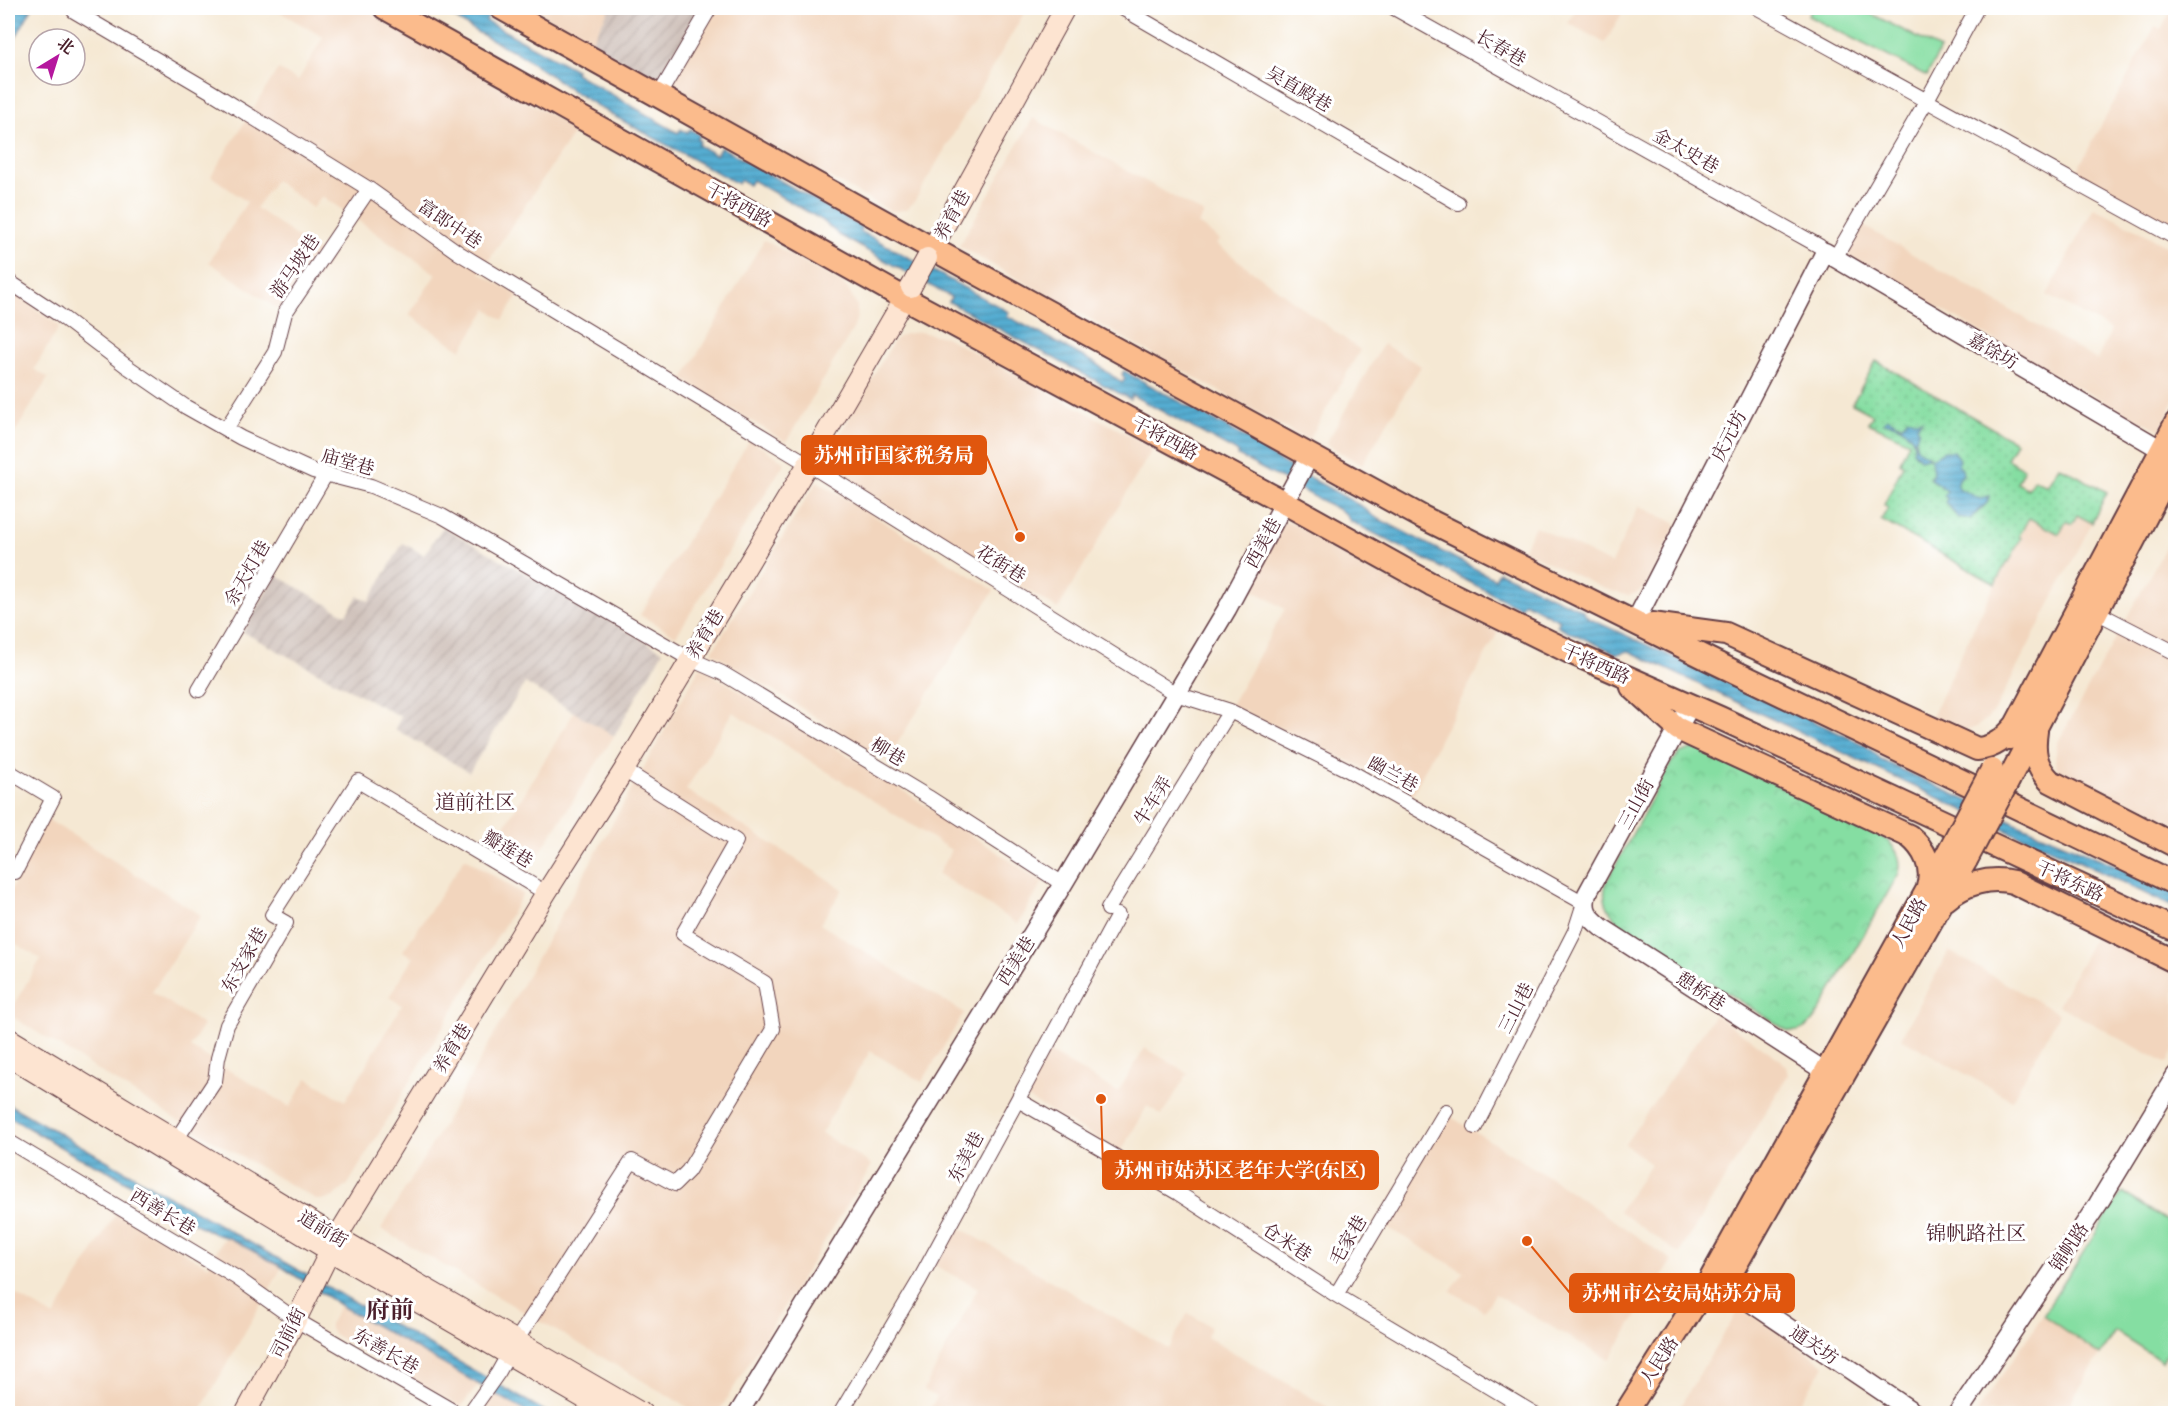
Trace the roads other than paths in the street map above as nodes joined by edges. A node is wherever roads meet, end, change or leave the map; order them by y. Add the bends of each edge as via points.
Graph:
1 (385, 8) edge
2 (501, 8) edge
3 (710, 8) edge
4 (1065, 8) edge
5 (1122, 8) edge
6 (1394, 8) edge
7 (1758, 8) edge
8 (1977, 8) edge
9 (74, 11) dead end
10 (1528, 84) joint
11 (659, 95) junction
12 (1927, 100) junction
13 (369, 189) junction
14 (1458, 202) dead end
15 (2175, 238) edge
16 (930, 253) junction
17 (1830, 255) junction
18 (8, 281) edge
19 (907, 292) junction
20 (2175, 423) edge
21 (226, 429) junction
22 (1306, 462) junction
23 (808, 464) junction
24 (2170, 464) edge
25 (326, 474) junction
26 (1288, 497) junction
27 (2096, 612) junction
28 (1635, 622) junction
29 (1726, 634) junction
30 (2175, 653) edge
31 (690, 659) junction
32 (1712, 661) junction
33 (1620, 675) junction
34 (199, 690) dead end
35 (1176, 694) junction
36 (1690, 706) junction
37 (1230, 711) junction
38 (2026, 727) junction
39 (1678, 729) junction
40 (624, 770) junction
41 (8, 771) edge
42 (358, 781) joint
43 (1965, 832) joint
44 (2175, 846) edge
45 (8, 871) edge
46 (1063, 884) junction
47 (2175, 884) edge
48 (546, 893) junction
49 (1934, 897) junction
50 (1584, 903) junction
51 (1113, 912) joint
52 (2175, 930) edge
53 (2175, 962) edge
54 (8, 1038) edge
55 (8, 1056) edge
56 (1826, 1072) junction
57 (2173, 1086) edge
58 (1018, 1100) junction
59 (1446, 1111) dead end
60 (1475, 1127) dead end
61 (176, 1140) junction
62 (8, 1141) edge
63 (333, 1244) junction
64 (1717, 1284) junction
65 (1336, 1295) junction
66 (296, 1320) junction
67 (512, 1347) junction
68 (245, 1413) edge
69 (458, 1413) edge
70 (469, 1413) edge
71 (611, 1413) edge
72 (642, 1413) edge
73 (738, 1413) edge
74 (840, 1413) edge
75 (1535, 1413) edge
76 (1625, 1413) edge
77 (1643, 1413) edge
78 (1916, 1413) edge
79 (1957, 1413) edge

1 - 19 main road, 干将西路
2 - 11 main road
3 - 11 street
4 - 16 main road, 养育巷
5 - 14 street, 吴直殿巷
6 - 10 street, 长春巷
7 - 12 street
8 - 12 street
9 - 13 street, 富郎中巷
10 - 17 street, 金太史巷
11 - 16 main road
12 - 15 street
12 - 17 street
13 - 21 street, 游马坡巷 via 285,313 275,352
13 - 23 street, 富郎中巷 via 459,253
16 - 19 main road, 养育巷, bridge
16 - 22 main road
17 - 24 street, 嘉馀坊
17 - 28 street, 庆元坊
18 - 21 street, 庙堂巷 via 186,407
19 - 23 main road, 养育巷
19 - 26 main road, 干将西路
20 - 24 main road, 人民路
21 - 25 street, 庙堂巷
22 - 26 street, 西美巷
22 - 28 main road
23 - 31 main road, 养育巷
23 - 35 street, 花街巷
24 - 27 main road, 人民路
24 - 38 main road, 人民路
25 - 31 street, 庙堂巷 via 370,486 442,516
25 - 34 street, 余天灯巷
26 - 33 main road, 干将西路 via 1441,589
26 - 35 street, 西美巷
27 - 30 street
27 - 38 main road, 人民路
28 - 29 main road
28 - 32 main road
29 - 32 main road
29 - 38 main road via 1967,746 1987,748
31 - 40 main road, 养育巷
31 - 46 street, 柳巷 via 722,674 928,797
32 - 47 main road
33 - 36 main road, 干将西路
33 - 39 main road
35 - 37 street, 幽兰巷
35 - 46 street, 西美巷
36 - 39 street, 三山街
36 - 43 main road, 干将西路
37 - 50 street, 幽兰巷 via 1346,769
37 - 51 street, 牛车弄
38 - 44 main road via 2041,771 2050,781
38 - 49 main road, 人民路, bridge
39 - 49 main road via 1909,836 1927,860
39 - 50 street, 三山街
40 - 48 main road, 养育巷
40 - 67 street via 736,841 683,934 765,984 773,1029 688,1171 675,1184 632,1161
41 - 45 street via 53,798 15,872
42 - 48 street, 瓣莲巷
42 - 61 street, 东支家巷 via 272,915 286,923 227,1025 215,1081
43 - 52 main road, 干将东路
46 - 73 street, 西美巷
48 - 63 main road, 养育巷
49 - 53 main road via 2002,879
49 - 56 main road, 人民路
49 - 64 main road, 人民路
50 - 56 street, 憩桥巷 via 1587,913 1601,927
50 - 60 street, 三山巷 via 1575,931
51 - 58 street, 东美巷
54 - 61 main road, 道前街
55 - 63 main road, 道前街
56 - 64 main road, 人民路
57 - 79 street, 锦帆路
58 - 65 street, 仓米巷 via 1178,1193
58 - 74 street, 东美巷 via 919,1281
59 - 65 street, 毛家巷
61 - 63 main road, 道前街
62 - 66 street, 西善长巷 via 237,1278
63 - 66 main road, 司前街
63 - 67 main road, 道前街
64 - 76 main road, 人民路
64 - 77 main road, 人民路
64 - 78 street, 通关坊
65 - 75 street, 仓米巷
66 - 68 main road, 司前街
66 - 69 street, 东善长巷
67 - 70 street
67 - 71 main road, 道前街
67 - 72 main road, 道前街

